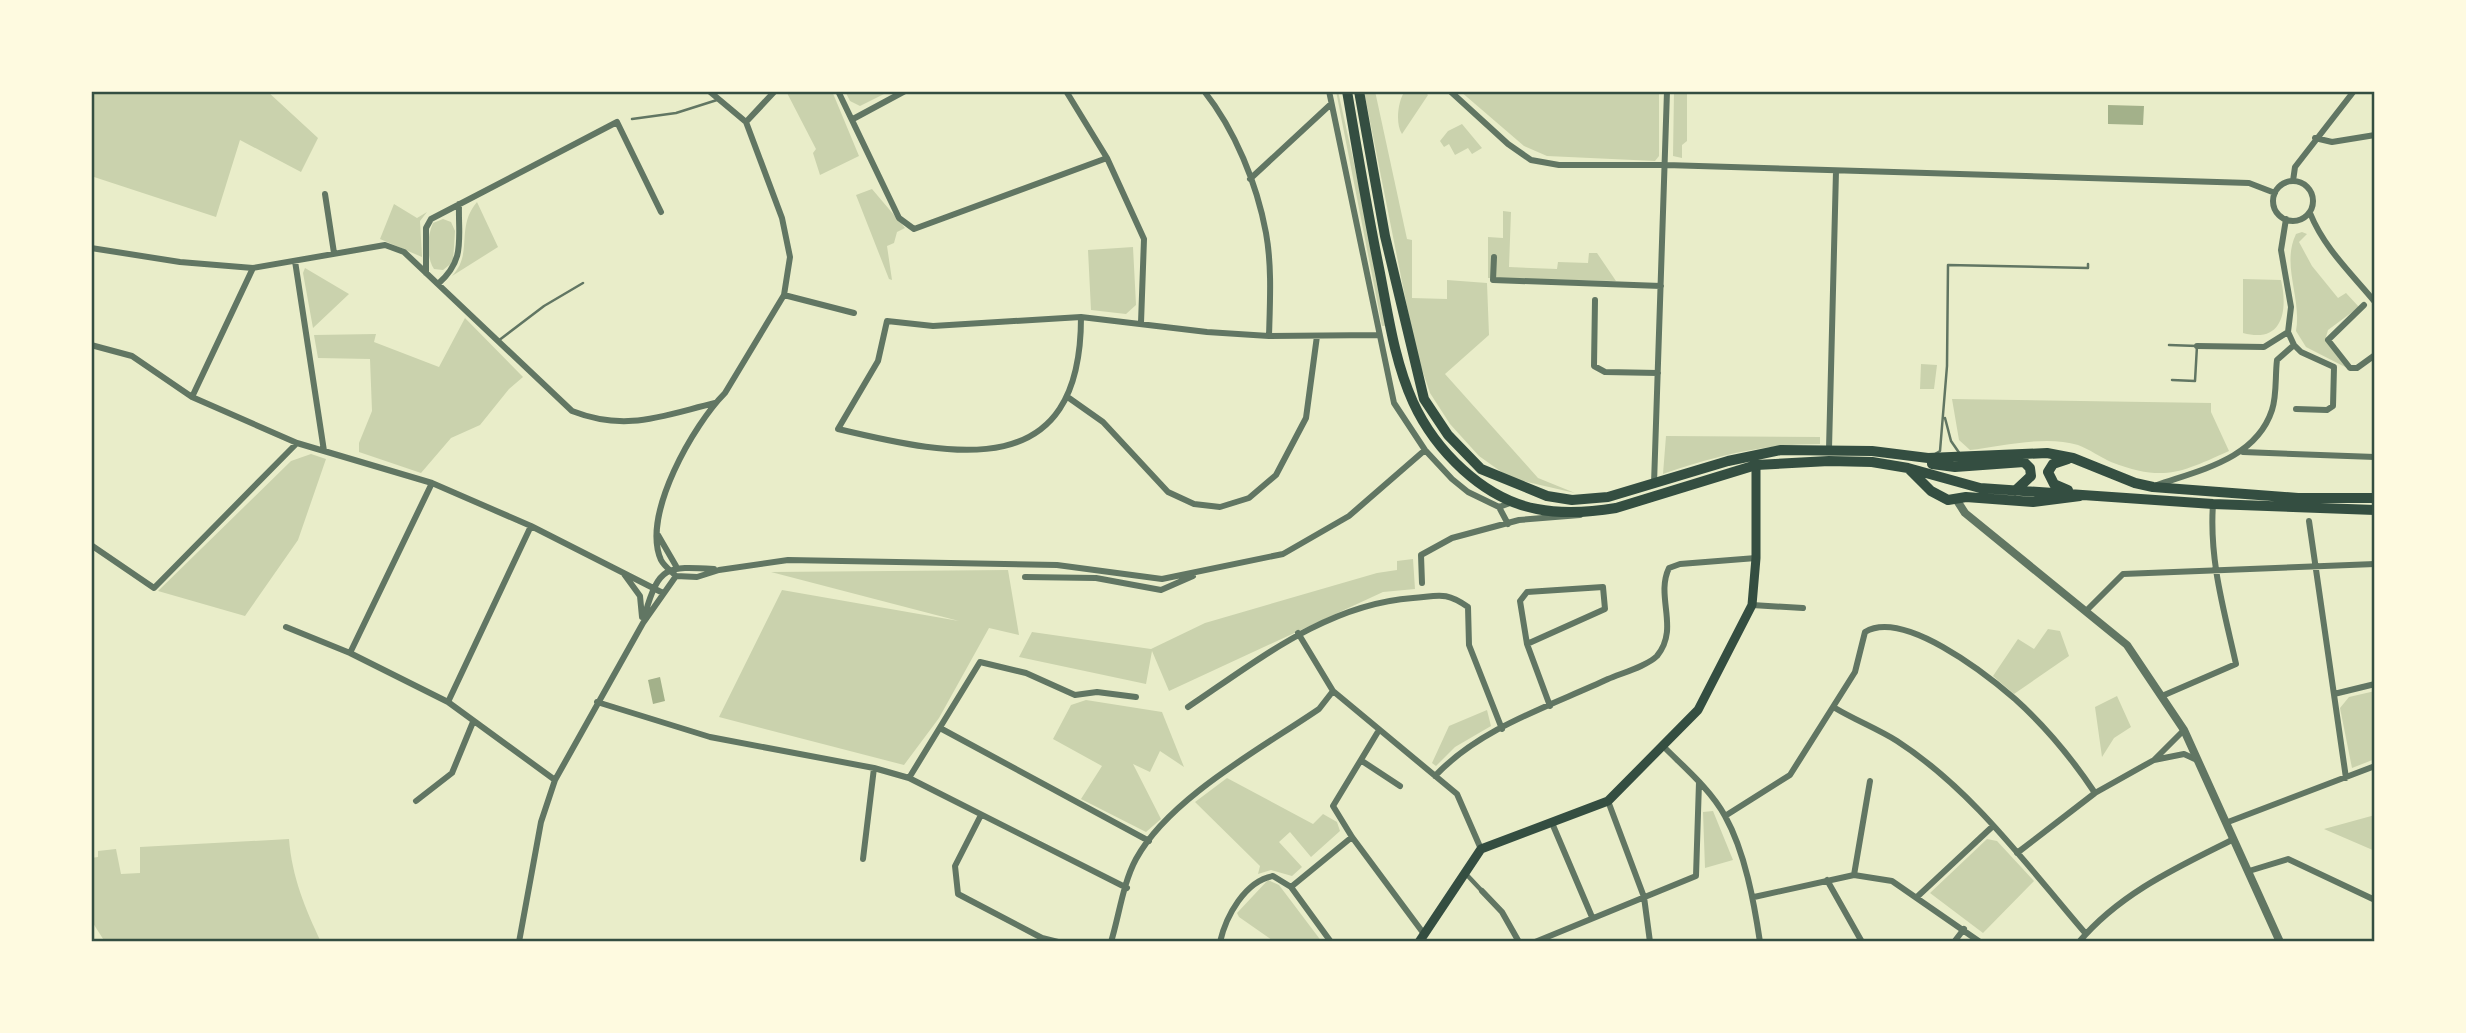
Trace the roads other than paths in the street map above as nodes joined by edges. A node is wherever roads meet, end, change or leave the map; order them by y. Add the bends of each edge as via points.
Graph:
1 (709, 91) edge
2 (775, 91) edge
3 (838, 91) edge
4 (905, 91) edge
5 (1066, 91) edge
6 (1204, 91) edge
7 (1329, 91) edge
8 (1347, 91) edge
9 (1359, 91) edge
10 (1450, 91) edge
11 (1667, 91) edge
12 (2354, 91) edge
13 (717, 100) junction
14 (1331, 104) junction
15 (632, 119) dead end
16 (853, 119) junction
17 (746, 121) junction
18 (2375, 135) edge
19 (2315, 138) junction
20 (1107, 158) junction
21 (1666, 165) junction
22 (1836, 171) junction
23 (1250, 179) junction
24 (2292, 181) junction
25 (2275, 193) junction
26 (325, 194) dead end
27 (459, 204) junction
28 (661, 212) dead end
29 (2310, 213) junction
30 (2286, 219) junction
31 (91, 248) edge
32 (334, 253) junction
33 (1494, 257) dead end
34 (295, 261) junction
35 (2088, 264) dead end
36 (253, 268) junction
37 (426, 273) junction
38 (583, 283) dead end
39 (438, 284) junction
40 (1661, 286) junction
41 (784, 295) junction
42 (1595, 300) dead end
43 (2375, 302) edge
44 (2364, 306) dead end
45 (854, 313) dead end
46 (1081, 317) junction
47 (1141, 323) junction
48 (2288, 332) junction
49 (1378, 335) junction
50 (1269, 336) junction
51 (1317, 336) junction
52 (498, 341) junction
53 (91, 345) edge
54 (2169, 345) dead end
55 (2294, 345) junction
56 (2197, 346) junction
57 (2375, 355) edge
58 (1658, 373) junction
59 (2172, 380) dead end
60 (192, 397) junction
61 (1069, 398) junction
62 (715, 403) junction
63 (2296, 409) dead end
64 (1944, 415) junction
65 (296, 443) junction
66 (1829, 449) junction
67 (1425, 450) junction
68 (324, 451) junction
69 (2243, 452) junction
70 (2375, 457) edge
71 (1928, 458) junction
72 (1963, 458) junction
73 (2073, 458) junction
74 (1909, 462) junction
75 (1756, 465) junction
76 (432, 483) junction
77 (1654, 484) junction
78 (2153, 487) junction
79 (2016, 490) junction
80 (2077, 492) junction
81 (2089, 494) junction
82 (2375, 498) edge
83 (1956, 499) junction
84 (2006, 500) junction
85 (1514, 501) junction
86 (2213, 504) junction
87 (1499, 507) junction
88 (2375, 510) edge
89 (1593, 512) junction
90 (2309, 522) dead end
91 (1508, 524) junction
92 (531, 526) junction
93 (91, 545) edge
94 (1756, 558) junction
95 (2375, 564) edge
96 (2316, 567) junction
97 (673, 568) junction
98 (719, 570) junction
99 (2215, 570) junction
100 (623, 572) junction
101 (1200, 572) junction
102 (676, 576) junction
103 (1025, 577) dead end
104 (1422, 583) dead end
105 (653, 585) junction
106 (635, 589) junction
107 (651, 593) junction
108 (661, 595) junction
109 (1752, 604) junction
110 (1803, 608) dead end
111 (2086, 611) junction
112 (643, 623) junction
113 (286, 627) dead end
114 (1298, 634) junction
115 (1527, 644) junction
116 (350, 653) junction
117 (2375, 684) edge
118 (1334, 691) junction
119 (2334, 694) junction
120 (2162, 696) junction
121 (1136, 697) dead end
122 (448, 702) junction
123 (597, 702) junction
124 (1188, 706) dead end
125 (1550, 706) junction
126 (1835, 708) junction
127 (473, 722) junction
128 (940, 728) junction
129 (1502, 729) junction
130 (1379, 730) junction
131 (2185, 730) junction
132 (1664, 747) junction
133 (2154, 760) junction
134 (1362, 761) junction
135 (2199, 761) junction
136 (2375, 766) edge
137 (874, 768) junction
138 (1436, 776) junction
139 (909, 778) junction
140 (2346, 778) junction
141 (555, 780) junction
142 (1870, 781) dead end
143 (1699, 782) junction
144 (1400, 786) dead end
145 (2095, 793) junction
146 (416, 801) dead end
147 (1608, 801) junction
148 (981, 815) junction
149 (1725, 816) junction
150 (2228, 822) junction
151 (1552, 823) junction
152 (1993, 826) junction
153 (1352, 837) junction
154 (2234, 839) junction
155 (1149, 841) junction
156 (1481, 849) junction
157 (2017, 853) junction
158 (863, 859) dead end
159 (2249, 871) junction
160 (1464, 873) junction
161 (1854, 875) junction
162 (1827, 880) junction
163 (1291, 887) junction
164 (1127, 888) junction
165 (1482, 891) joint
166 (1918, 896) junction
167 (1644, 897) junction
168 (1754, 897) junction
169 (2375, 900) edge
170 (1592, 918) junction
171 (1964, 929) junction
172 (2086, 934) junction
173 (1422, 938) edge
174 (519, 942) edge
175 (1058, 942) edge
176 (1111, 942) edge
177 (1220, 942) edge
178 (1331, 942) edge
179 (1519, 942) edge
180 (1535, 942) edge
181 (1650, 942) edge
182 (1760, 942) edge
183 (1862, 942) edge
184 (1954, 942) edge
185 (1980, 942) edge
186 (2079, 942) edge
187 (2280, 942) edge

1 - 13 street
2 - 17 street
3 - 16 street
4 - 16 street
5 - 20 street
6 - 23 street via 1224,115
7 - 14 street
8 - 85 highway via 1394,347 1413,402 1436,442 1463,469
9 - 77 highway via 1409,344 1424,399 1448,435 1481,469 1547,496 1572,500 1608,497
10 - 21 street via 1531,160 1559,165
11 - 21 street
12 - 19 street
13 - 15 lane via 676,113
13 - 17 street
14 - 23 street
14 - 49 street
16 - 20 street via 899,218 914,229
17 - 41 street via 782,218 790,257
18 - 19 street via 2332,142
19 - 24 street via 2295,167
20 - 47 street via 1143,239
21 - 22 street
21 - 40 street
22 - 25 street via 2249,183
22 - 66 street
23 - 50 street via 1266,233
24 - 25 street
24 - 29 street via 2304,184 2311,193
25 - 30 street via 2274,206
26 - 32 street
27 - 28 street via 617,122
27 - 37 street via 427,223
27 - 39 street via 458,261
29 - 30 street via 2297,220
29 - 43 street via 2336,258
30 - 48 street via 2281,250 2291,307
31 - 36 street
32 - 34 street
32 - 37 street via 385,245 404,252
33 - 40 street via 1493,280
34 - 36 street
34 - 68 street
35 - 64 lane via 2088,268 1948,265
36 - 60 street
37 - 39 street
38 - 52 lane
39 - 52 street
40 - 58 street
41 - 45 street
41 - 62 street
42 - 58 street via 1594,366 1605,372
44 - 57 street via 2328,340 2350,368
46 - 47 street
46 - 61 street via 1081,349
46 - 61 street via 933,326 887,321 878,361 838,429 936,447 1004,448 1030,439
47 - 50 street
48 - 55 street
48 - 56 street via 2267,346
49 - 51 street
49 - 67 street via 1394,403
50 - 51 street
51 - 61 street via 1306,418 1276,475 1249,498 1220,507 1194,504 1168,492 1103,422
52 - 62 street via 572,411 595,420 630,423
53 - 60 street via 132,356
54 - 56 lane
55 - 63 street via 2334,367 2333,406 2327,410
55 - 69 street via 2277,360 2271,412
56 - 59 lane via 2195,380
58 - 77 street
60 - 65 street
62 - 97 street via 674,468 663,499 657,533
64 - 71 lane via 1940,451
64 - 72 lane via 1951,441
65 - 68 street
65 - 93 street via 154,588
66 - 74 highway
66 - 77 highway via 1755,455
67 - 87 street via 1468,492
67 - 101 street via 1349,516 1283,554
68 - 76 street
69 - 70 street
69 - 78 street
71 - 72 highway
71 - 74 highway
72 - 73 highway via 2037,453
73 - 78 highway
73 - 80 highway via 2057,462 2048,472 2057,486
74 - 75 highway
74 - 79 highway via 1980,488
74 - 79 highway via 1955,467 2024,462 2031,476
74 - 83 highway via 1936,495
75 - 89 highway
75 - 94 main road
76 - 92 street
76 - 116 street
78 - 82 highway via 2298,498
79 - 80 highway
79 - 84 highway
80 - 81 highway
81 - 84 highway via 2063,500
81 - 86 highway
83 - 84 highway
83 - 111 street via 1965,513
85 - 87 street
85 - 89 highway via 1538,509
86 - 88 highway
86 - 99 street
87 - 91 street
89 - 91 street
90 - 96 street
91 - 104 street via 1452,538 1421,555
92 - 100 street
92 - 122 street
94 - 109 main road
94 - 125 street via 1669,568 1664,579 1669,631 1656,657
95 - 96 street
96 - 99 street
96 - 119 street
97 - 98 street
97 - 102 street
97 - 105 street
98 - 101 street via 788,560 1057,565 1162,579
98 - 102 street via 697,577
99 - 111 street via 2123,574
99 - 120 street via 2236,664
100 - 105 street
100 - 106 street
101 - 103 street via 1161,590 1096,578
102 - 108 street
105 - 107 street
105 - 108 street
106 - 107 street
106 - 112 street
107 - 108 street
107 - 112 street
108 - 112 street
109 - 110 street
109 - 132 main road via 1698,710
111 - 120 street via 2127,645
112 - 123 street
113 - 116 street
114 - 118 street
114 - 124 street
114 - 129 street via 1377,600 1451,595 1468,607 1469,645
115 - 115 street via 1520,601 1527,592 1603,587 1605,609
115 - 125 street
116 - 122 street
117 - 119 street
118 - 130 street
118 - 155 street via 1319,709 1188,798
119 - 140 street
120 - 131 street
121 - 128 street via 1097,692 1075,695 1026,673 980,662
122 - 127 street
123 - 137 street via 710,737
123 - 141 street
125 - 129 street
126 - 145 street via 1855,672 1865,632 1875,626 1913,631 2015,699
126 - 149 street via 1790,775
126 - 152 street via 1908,749
127 - 141 street
127 - 146 street via 452,773
128 - 139 street
128 - 155 street
129 - 138 street via 1457,753
130 - 134 street
130 - 138 street
131 - 133 street
131 - 135 street
132 - 143 street
132 - 147 main road
133 - 135 street via 2184,754
133 - 145 street
134 - 144 street
134 - 153 street via 1333,806
135 - 150 street
136 - 140 street
137 - 139 street
137 - 158 street
138 - 156 street via 1457,794
139 - 148 street
140 - 150 street
141 - 174 street via 541,822
142 - 161 street
143 - 149 street
143 - 167 street via 1696,876
145 - 157 street
147 - 151 main road
147 - 167 street
148 - 164 street
148 - 175 street via 955,866 958,894
149 - 168 street
150 - 154 street
151 - 156 main road
151 - 170 street
152 - 157 street
152 - 166 street
153 - 163 street
153 - 173 street
154 - 159 street
154 - 172 street via 2144,886
155 - 164 street via 1135,860
156 - 160 main road
157 - 172 street
159 - 169 street via 2287,859
159 - 187 street
160 - 165 street
160 - 173 main road
161 - 162 street
161 - 166 street via 1892,881
162 - 168 street
162 - 183 street
163 - 177 street via 1273,876 1261,878 1231,911
163 - 178 street
164 - 176 street
165 - 179 street via 1502,912
166 - 171 street
167 - 170 street
167 - 181 street
168 - 182 street
170 - 180 street
171 - 184 street
171 - 185 street
172 - 186 street

